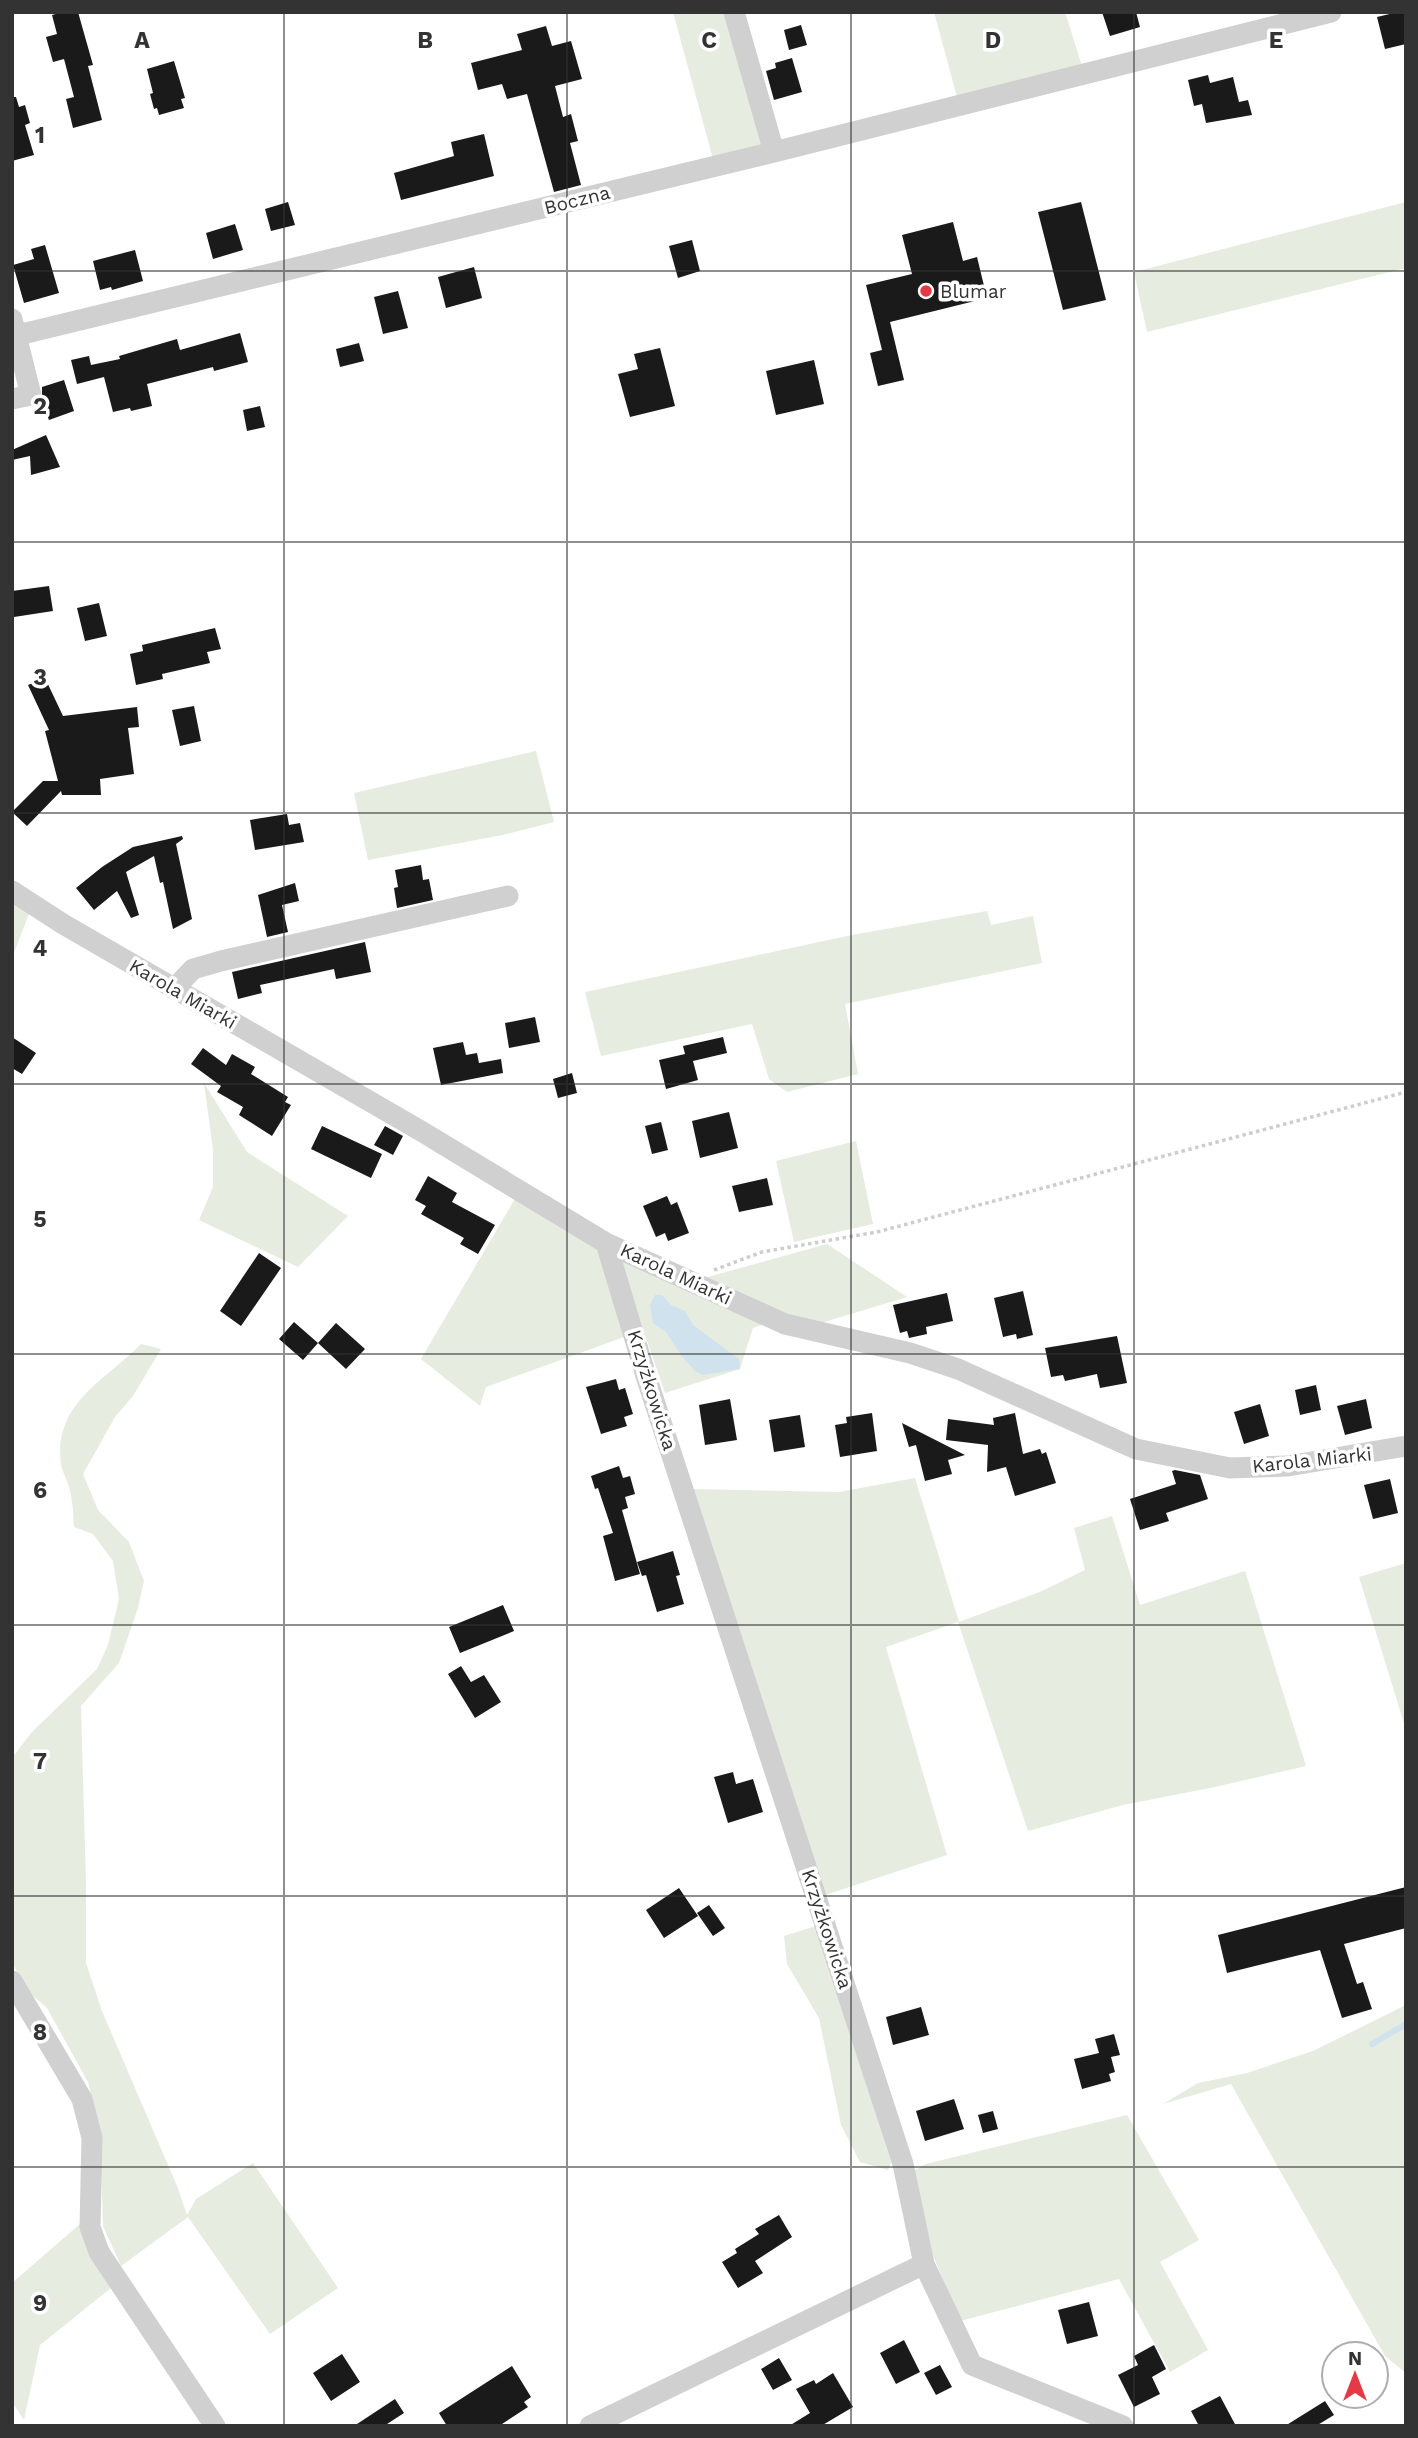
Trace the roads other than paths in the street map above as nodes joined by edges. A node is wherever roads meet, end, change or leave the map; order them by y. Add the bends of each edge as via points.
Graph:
1 (734, 12) edge
2 (1331, 12) edge
3 (774, 152) junction
4 (15, 327) edge
5 (12, 399) edge
6 (12, 891) edge
7 (508, 896) dead end
8 (174, 989) junction
9 (606, 1243) junction
10 (1406, 1447) edge
11 (12, 1981) edge
12 (924, 2264) junction
13 (215, 2426) edge
14 (590, 2426) edge
15 (1123, 2426) edge

1 - 3 street
2 - 3 street, Boczna
3 - 4 street, Boczna
4 - 5 street, Boczna via 31,396
6 - 8 street, Karola Miarki
7 - 8 street via 221,961 193,970
8 - 9 street, Karola Miarki
9 - 10 street, Karola Miarki via 785,1324 958,1369 1136,1449 1230,1468 1288,1466
9 - 12 street, Krzyżkowicka via 903,2164
11 - 13 street via 82,2099 92,2138 90,2227 99,2252
12 - 14 street
12 - 15 street, Krzyżkowicka via 972,2365

